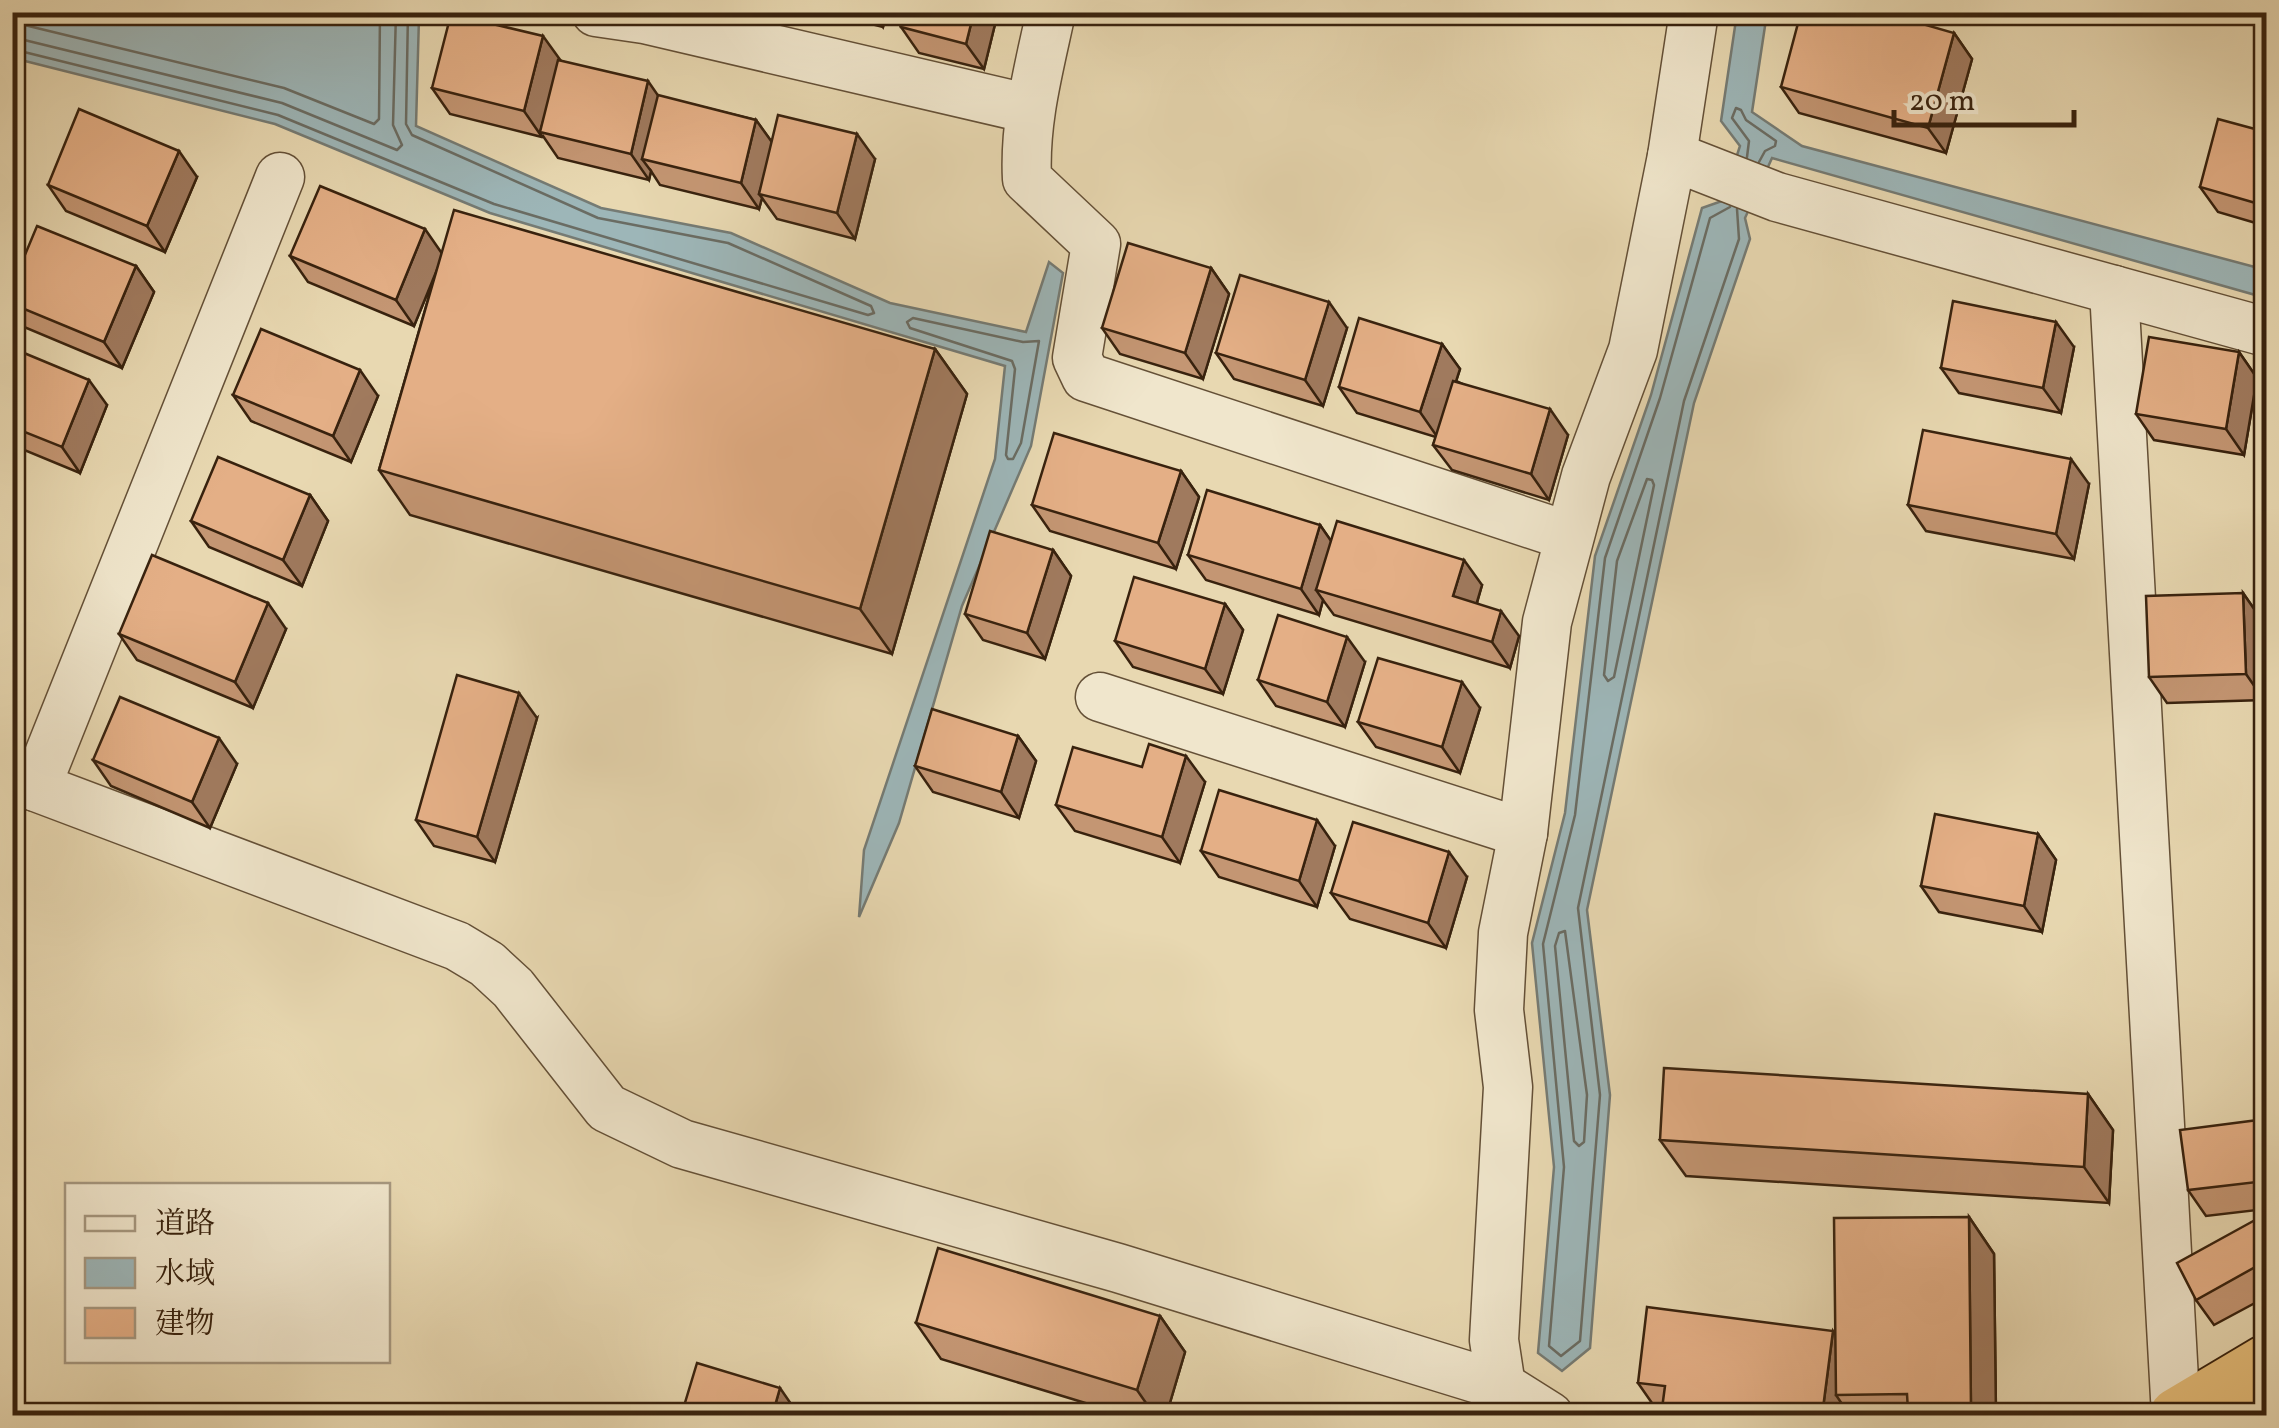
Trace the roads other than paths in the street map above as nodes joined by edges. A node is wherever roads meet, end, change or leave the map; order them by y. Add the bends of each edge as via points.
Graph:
1 (596, 12) edge
2 (1050, 12) edge
3 (1694, 12) edge
4 (644, 16) edge
5 (1030, 108) junction
6 (1672, 156) junction
7 (280, 177) dead end
8 (2114, 290) junction
9 (2266, 332) edge
10 (1568, 536) junction
11 (1100, 698) dead end
12 (24, 782) edge
13 (1523, 833) junction
14 (2266, 1363) edge
15 (1502, 1386) junction
16 (1549, 1416) edge
17 (2176, 1416) edge

1 - 4 street
2 - 5 street
3 - 6 street
4 - 5 street
5 - 10 street via 1027,179 1096,244 1077,358 1086,378
6 - 8 street via 1776,197
6 - 10 street via 1633,350
7 - 12 street
8 - 9 street
8 - 17 street
10 - 13 street via 1547,622
11 - 13 street
12 - 15 street via 458,946 513,988 607,1108 682,1144
13 - 15 street via 1503,934 1499,1010 1508,1088 1494,1340
14 - 17 highway
15 - 16 street

